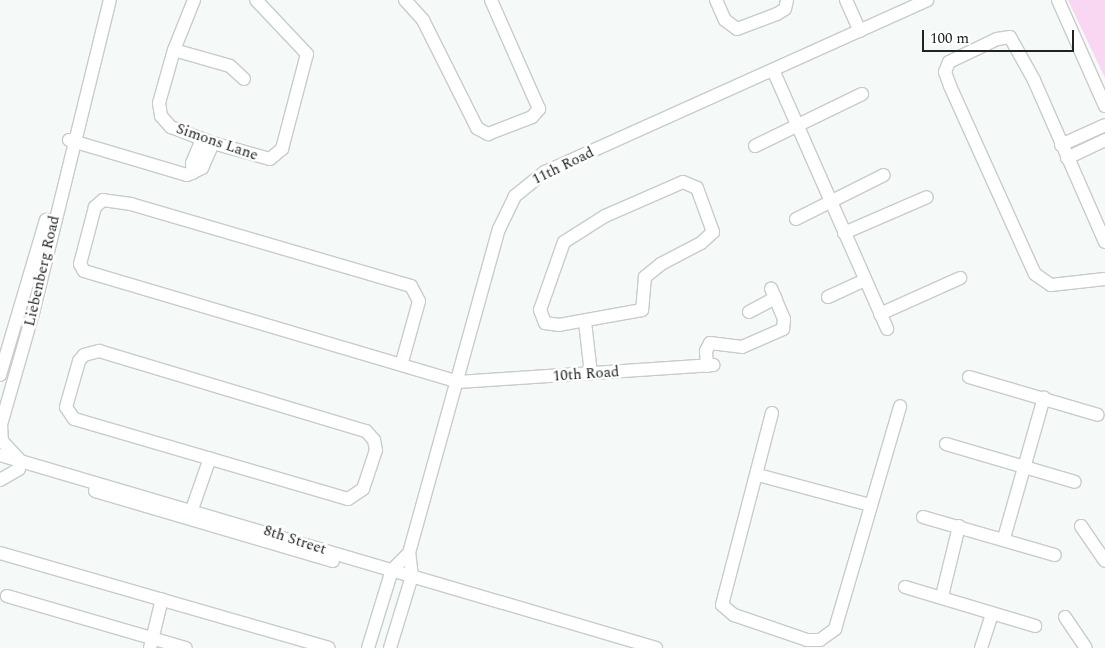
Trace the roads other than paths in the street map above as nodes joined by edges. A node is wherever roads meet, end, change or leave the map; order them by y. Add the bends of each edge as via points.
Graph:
1 (110, 0) edge
2 (194, 0) edge
3 (256, 0) edge
4 (405, 0) edge
5 (491, 0) edge
6 (716, 0) edge
7 (787, 0) edge
8 (846, 0) edge
9 (927, 0) edge
10 (1058, 0) edge
11 (860, 32) junction
12 (174, 50) junction
13 (773, 70) junction
14 (244, 79) dead end
15 (862, 94) dead end
16 (1105, 106) edge
17 (1105, 125) edge
18 (796, 126) junction
19 (72, 140) junction
20 (1105, 140) edge
21 (208, 141) junction
22 (1060, 145) junction
23 (755, 146) dead end
24 (1067, 158) junction
25 (884, 175) dead end
26 (927, 198) dead end
27 (830, 202) junction
28 (796, 219) dead end
29 (844, 233) junction
30 (1105, 242) edge
31 (960, 278) dead end
32 (1105, 279) edge
33 (865, 280) junction
34 (828, 297) dead end
35 (750, 312) dead end
36 (880, 314) junction
37 (585, 322) junction
38 (887, 329) dead end
39 (402, 362) junction
40 (591, 374) junction
41 (0, 375) edge
42 (969, 377) dead end
43 (458, 382) junction
44 (1044, 398) junction
45 (900, 406) dead end
46 (772, 413) dead end
47 (1098, 415) dead end
48 (1, 426) edge
49 (946, 444) dead end
50 (0, 455) edge
51 (210, 458) junction
52 (0, 463) edge
53 (20, 466) junction
54 (1023, 469) junction
55 (758, 475) junction
56 (0, 480) edge
57 (1075, 482) dead end
58 (870, 506) junction
59 (191, 514) junction
60 (923, 516) dead end
61 (959, 526) junction
62 (1081, 526) dead end
63 (1004, 538) junction
64 (0, 553) edge
65 (409, 553) junction
66 (1055, 555) dead end
67 (1105, 562) edge
68 (391, 573) junction
69 (411, 579) junction
70 (905, 587) dead end
71 (7, 596) dead end
72 (942, 596) junction
73 (162, 599) junction
74 (992, 614) junction
75 (1065, 617) dead end
76 (1035, 626) dead end
77 (151, 643) edge
78 (806, 644) edge
79 (370, 647) edge
80 (186, 648) edge
81 (329, 648) edge
82 (390, 648) edge
83 (656, 648) edge
84 (981, 648) edge
85 (1086, 648) edge

1 - 19 street, Liebenberg Road
2 - 12 street, Simons Lane
3 - 21 street, Simons Lane via 307,54 282,149 275,157 266,159
4 - 5 street via 423,20 477,128 488,134 532,117 539,109
6 - 7 street via 725,20 737,28 777,14 785,9
8 - 11 street
9 - 11 street, 11th Road
10 - 16 street
11 - 13 street, 11th Road
12 - 14 street via 230,66
12 - 21 street, Simons Lane via 159,102 160,116 171,127
13 - 18 street
13 - 43 street, 11th Road via 545,172 523,187 499,229
15 - 18 street
17 - 22 street
18 - 23 street
18 - 27 street
19 - 21 street via 184,174 193,173 192,163
19 - 41 street, Liebenberg Road
19 - 48 street, Liebenberg Road
20 - 24 street
22 - 24 street
22 - 32 street via 1034,80 1010,38 997,39 954,57 945,66 950,86 1035,274 1051,286
24 - 30 street
25 - 27 street
26 - 29 street
27 - 28 street
27 - 29 street
29 - 33 street
31 - 36 street
33 - 34 street
33 - 36 street
35 - 40 street, 10th Road via 773,294 784,319 781,332 739,347 710,343 706,351 710,366
36 - 38 street
37 - 37 street via 559,326 542,319 540,310 564,242 605,216 675,184 683,182 697,188 712,225 709,237 661,264 645,277 645,306 639,313
37 - 40 street
39 - 39 street via 84,271 80,264 96,205 103,200 131,204 411,286 419,301
39 - 43 street
40 - 43 street, 10th Road
42 - 44 street
43 - 65 street, 11th Road
44 - 47 street
44 - 54 street
45 - 58 street
46 - 55 street
48 - 53 street via 2,441
49 - 54 street
50 - 53 street, 8th Street
51 - 51 street via 348,499 363,489 376,444 366,431 226,388 99,351 84,355 66,408 67,414 87,424
51 - 59 street
52 - 53 street, 8th Street
53 - 56 street
53 - 59 street, 8th Street
54 - 57 street
54 - 63 street
55 - 58 street
55 - 78 street via 722,605 734,615
58 - 78 street via 835,629 827,638
59 - 68 street, 8th Street
60 - 61 street
61 - 63 street
61 - 72 street
62 - 67 street
63 - 66 street
64 - 73 street
65 - 68 street, 11th Road
65 - 69 street, 11th Road
68 - 69 street, 8th Street
68 - 79 street
69 - 82 street
69 - 83 street, 8th Street via 512,612 589,628
70 - 72 street
71 - 77 street
72 - 74 street
73 - 77 street
73 - 81 street
74 - 76 street
74 - 84 street
75 - 85 street
77 - 80 street

